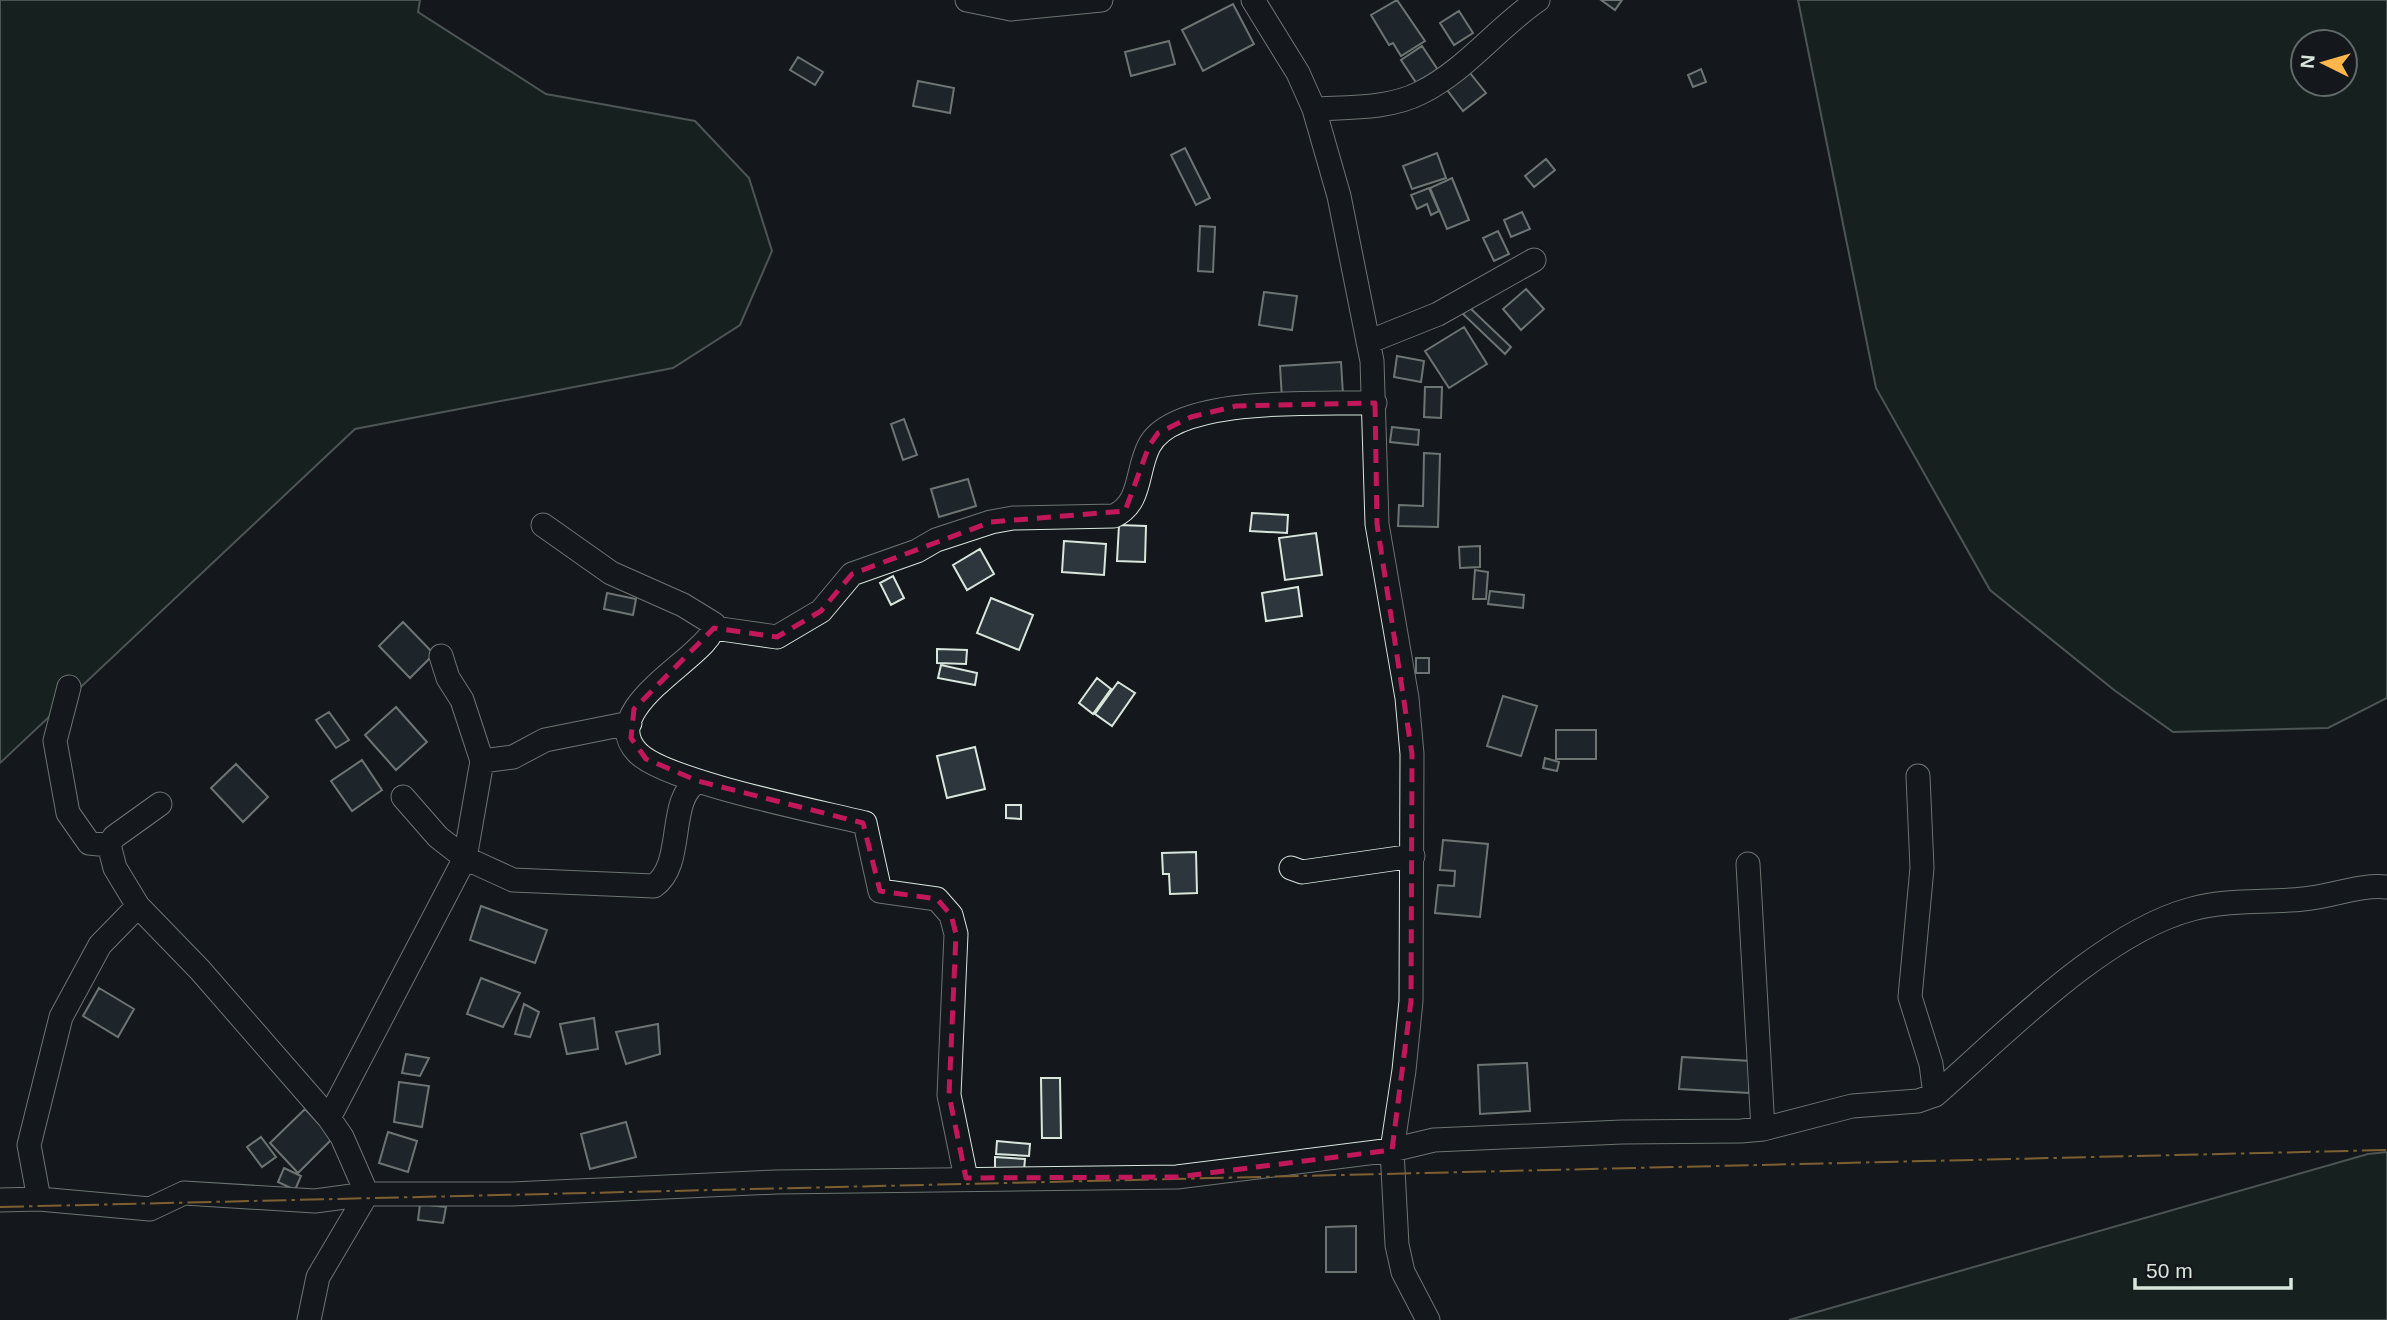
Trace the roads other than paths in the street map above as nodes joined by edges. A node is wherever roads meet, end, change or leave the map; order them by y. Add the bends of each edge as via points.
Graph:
1 (967, 0) edge
2 (1101, 0) edge
3 (1253, 0) edge
4 (1538, 0) edge
5 (1314, 109) junction
6 (1534, 260) dead end
7 (1368, 342) junction
8 (1375, 403) junction
9 (543, 525) dead end
10 (714, 628) junction
11 (441, 656) dead end
12 (69, 687) dead end
13 (630, 723) junction
14 (482, 761) junction
15 (1918, 776) dead end
16 (698, 781) junction
17 (403, 797) dead end
18 (160, 804) dead end
19 (109, 845) junction
20 (1413, 856) junction
21 (466, 858) junction
22 (1748, 864) dead end
23 (1291, 868) dead end
24 (2387, 887) edge
25 (138, 906) junction
26 (1935, 1095) junction
27 (328, 1118) junction
28 (1763, 1129) junction
29 (1392, 1150) junction
30 (966, 1178) junction
31 (367, 1194) junction
32 (39, 1199) junction
33 (0, 1200) edge
34 (309, 1320) edge
35 (1428, 1320) edge

1 - 2 street via 1011,9
3 - 5 street via 1298,73
4 - 5 street via 1465,62 1420,93 1383,104
5 - 7 street via 1339,195
6 - 7 street via 1438,314
7 - 8 street
8 - 10 street via 1236,406 1191,417 1158,433 1142,463 1133,502 1114,516 991,522 852,574 821,611 777,637
8 - 20 street via 1374,488 1407,698
9 - 10 street via 601,568 683,605 712,621
10 - 13 street via 634,709
11 - 14 street via 462,700
12 - 19 street via 55,741 68,813 89,843
13 - 14 street via 545,740 513,757
13 - 16 street via 635,751
14 - 21 street
15 - 26 street via 1922,868 1910,997 1931,1064
16 - 21 street via 690,787 680,813 669,871 654,886 513,880
16 - 30 street via 865,823 880,891 937,899 951,915 956,934 949,1095
17 - 21 street via 438,837
18 - 19 street
19 - 25 street via 115,869
20 - 23 street via 1303,872
20 - 29 street via 1410,1001
21 - 27 street
22 - 28 street
24 - 26 street via 2308,899 2219,903 2157,921 2064,984
25 - 27 street
25 - 32 street via 100,944 61,1017 29,1145
26 - 28 street via 1918,1101 1852,1106
27 - 31 street via 342,1137
28 - 29 street via 1434,1140
29 - 30 street via 1177,1177
29 - 35 street via 1397,1245 1403,1272
30 - 31 street via 512,1194
31 - 32 street via 315,1201 184,1193 150,1209
31 - 34 street via 318,1277
32 - 33 street

